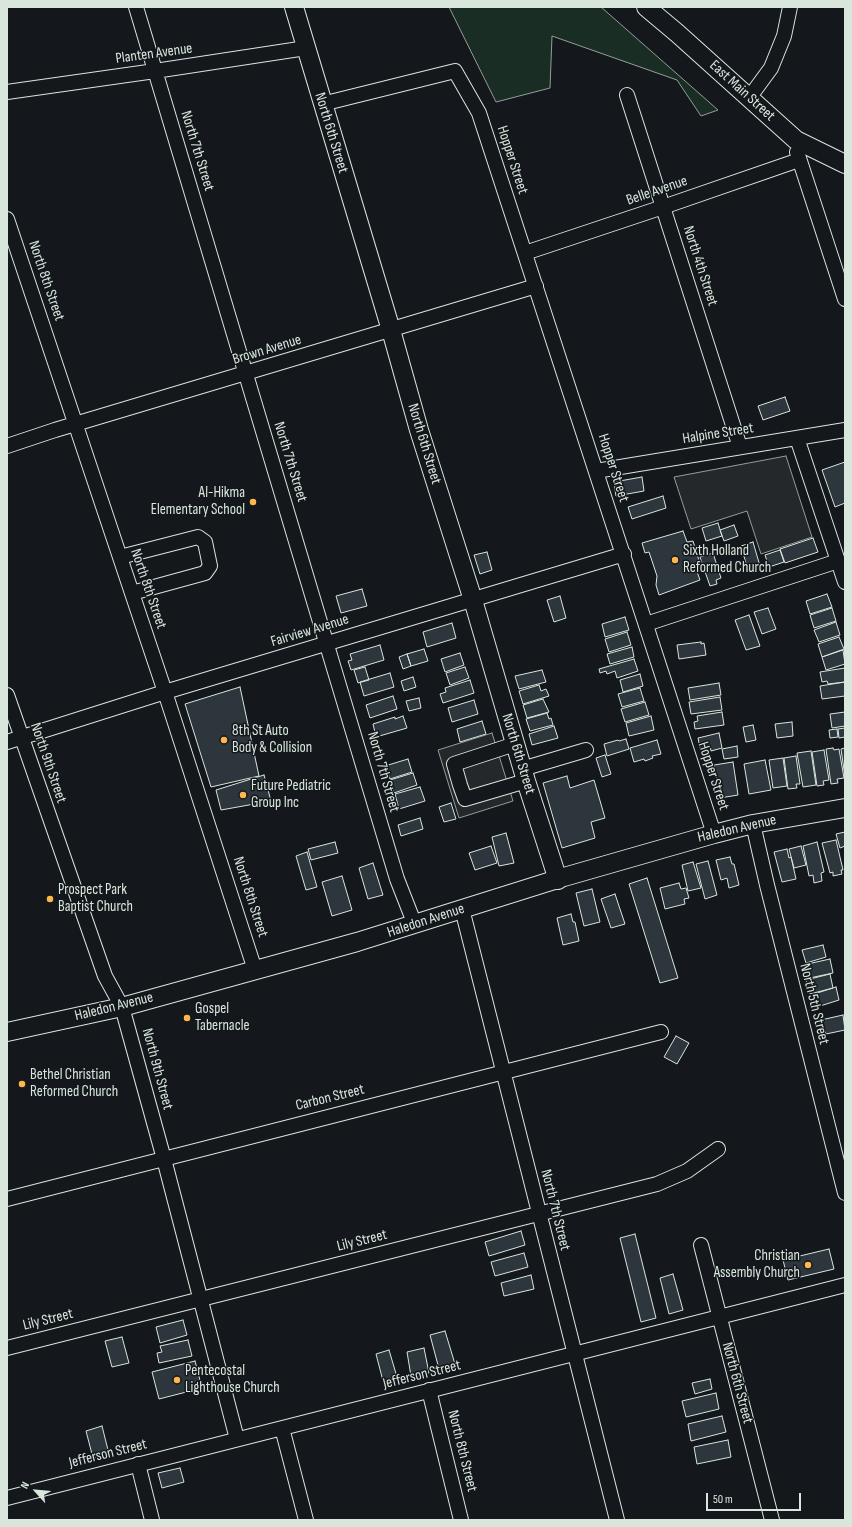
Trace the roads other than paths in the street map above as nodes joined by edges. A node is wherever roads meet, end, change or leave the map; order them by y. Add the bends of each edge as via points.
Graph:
1 (136, 7) edge
2 (294, 7) edge
3 (646, 7) edge
4 (790, 7) edge
5 (306, 48) junction
6 (155, 72) junction
7 (7, 92) edge
8 (627, 95) dead end
9 (749, 98) junction
10 (322, 104) junction
11 (792, 136) junction
12 (799, 160) junction
13 (845, 164) edge
14 (663, 207) junction
15 (7, 219) edge
16 (525, 253) junction
17 (536, 286) junction
18 (845, 300) edge
19 (391, 330) junction
20 (246, 374) junction
21 (76, 424) junction
22 (845, 430) edge
23 (797, 438) junction
24 (7, 446) edge
25 (740, 447) junction
26 (596, 471) junction
27 (624, 554) junction
28 (120, 558) junction
29 (838, 561) junction
30 (845, 582) edge
31 (132, 593) junction
32 (474, 600) junction
33 (646, 624) junction
34 (327, 643) junction
35 (165, 692) junction
36 (7, 695) edge
37 (21, 738) junction
38 (7, 742) edge
39 (515, 744) junction
40 (586, 750) dead end
41 (524, 775) junction
42 (845, 808) edge
43 (753, 824) junction
44 (714, 834) junction
45 (558, 880) junction
46 (462, 909) junction
47 (415, 925) junction
48 (256, 970) junction
49 (122, 1007) junction
50 (7, 1032) edge
51 (661, 1032) dead end
52 (503, 1072) junction
53 (718, 1149) dead end
54 (164, 1159) junction
55 (845, 1193) edge
56 (7, 1199) edge
57 (539, 1213) junction
58 (701, 1245) dead end
59 (845, 1285) edge
60 (201, 1299) junction
61 (720, 1316) junction
62 (7, 1348) edge
63 (574, 1353) junction
64 (429, 1390) junction
65 (282, 1428) junction
66 (237, 1439) junction
67 (138, 1464) junction
68 (7, 1498) edge
69 (152, 1520) edge
70 (306, 1520) edge
71 (462, 1520) edge
72 (617, 1520) edge
73 (772, 1520) edge

1 - 6 street, North 7th Street
2 - 5 main road, North 6th Street
3 - 9 main road, East Main Street
4 - 9 street via 784,36 771,68
5 - 6 street, Planten Avenue
5 - 10 main road, North 6th Street
6 - 7 street, Planten Avenue
6 - 20 street, North 7th Street
8 - 14 street, North 4th Street
9 - 11 main road, East Main Street
10 - 16 street, Hopper Street via 455,71 479,113
10 - 19 main road, North 6th Street
11 - 12 street
11 - 13 main road, East Main Street via 807,147
12 - 14 street, Belle Avenue
12 - 18 street
14 - 16 street, Belle Avenue
14 - 25 street, North 4th Street
15 - 21 street, North 8th Street
16 - 17 street, Hopper Street
17 - 19 street, Brown Avenue
17 - 26 street, Hopper Street
19 - 20 street, Brown Avenue
19 - 32 main road, North 6th Street via 419,430
20 - 21 street, Brown Avenue
20 - 34 street, North 7th Street
21 - 24 street, Brown Avenue
21 - 28 street, North 8th Street
22 - 23 street, Halpine Street
23 - 25 street, Halpine Street
23 - 29 street
25 - 26 street, Halpine Street
26 - 27 street, Hopper Street
27 - 32 street, Fairview Avenue
27 - 33 street, Hopper Street
28 - 31 street, North 8th Street
28 - 31 street via 198,536 205,542 210,566 205,573
29 - 30 street
29 - 33 street
31 - 35 street, North 8th Street
32 - 34 street, Fairview Avenue
32 - 39 main road, North 6th Street
33 - 44 street, Hopper Street
34 - 35 street, Fairview Avenue
34 - 47 street, North 7th Street via 397,879
35 - 37 street, Fairview Avenue
35 - 48 street, North 8th Street
36 - 37 street, North 9th Street
37 - 38 street, Fairview Avenue
37 - 49 street, North 9th Street via 104,976
39 - 41 main road, North 6th Street
39 - 41 street via 454,764 460,785 465,799
40 - 41 street
41 - 45 main road, North 6th Street
42 - 43 main road, Haledon Avenue
43 - 44 main road, Haledon Avenue
43 - 55 street, North 5th Street via 766,885
44 - 45 main road, Haledon Avenue
45 - 46 main road, Haledon Avenue
46 - 47 main road, Haledon Avenue
46 - 52 street, North 7th Street
47 - 48 main road, Haledon Avenue
48 - 49 main road, Haledon Avenue
49 - 50 main road, Haledon Avenue
49 - 54 street, North 9th Street
51 - 52 street, Carbon Street
52 - 54 street, Carbon Street
52 - 57 street, North 7th Street
53 - 57 street, Lily Street via 687,1171 657,1184
54 - 56 street, Carbon Street
54 - 60 street, North 9th Street
57 - 60 street, Lily Street
57 - 63 street, North 7th Street
58 - 61 street, North 6th Street
59 - 61 street, Jefferson Street
60 - 62 street, Lily Street
60 - 66 street, North 9th Street
61 - 63 street, Jefferson Street
61 - 73 street, North 6th Street
63 - 64 street, Jefferson Street
63 - 72 street, North 7th Street
64 - 65 street, Jefferson Street
64 - 71 street, North 8th Street
65 - 66 street, Jefferson Street
65 - 70 street
66 - 67 street, Jefferson Street
67 - 68 street, Jefferson Street
67 - 69 street

